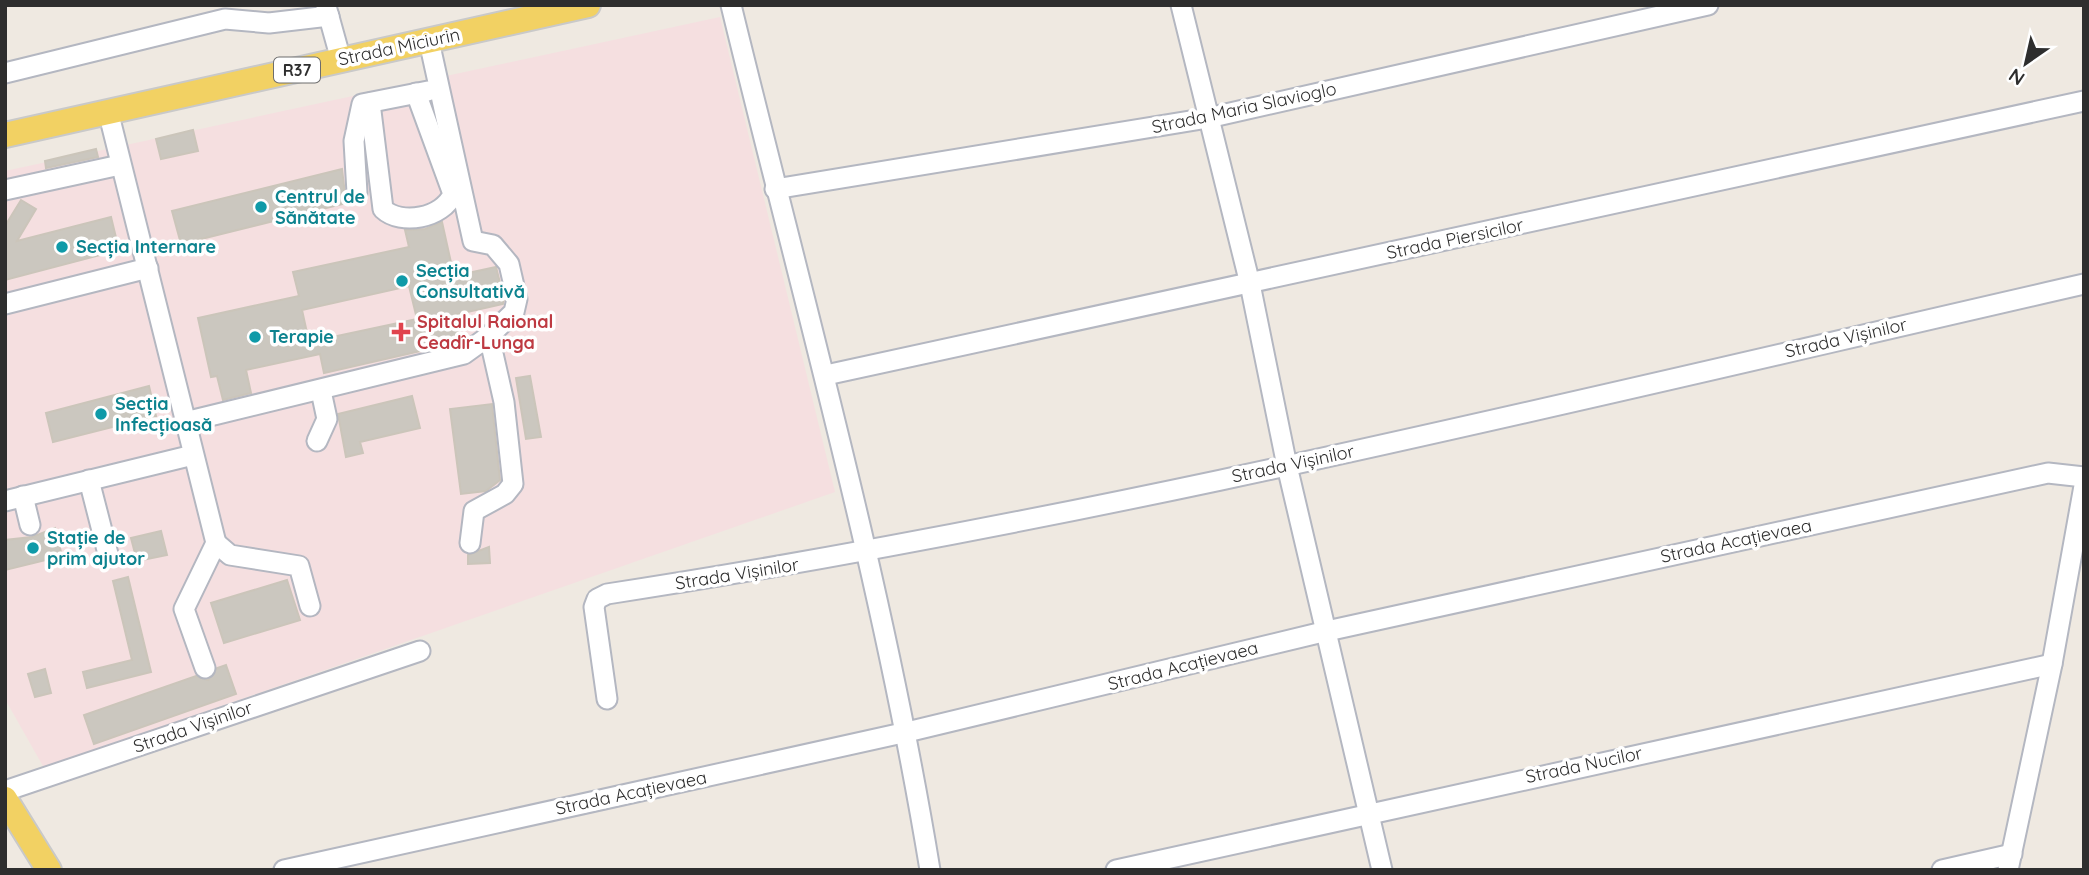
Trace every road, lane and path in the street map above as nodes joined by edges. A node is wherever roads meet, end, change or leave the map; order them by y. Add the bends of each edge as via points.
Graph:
1 (588, 5) edge
2 (731, 5) edge
3 (1181, 5) edge
4 (1708, 5) edge
5 (327, 11) edge
6 (429, 41) junction
7 (341, 60) junction
8 (5, 73) edge
9 (439, 88) junction
10 (416, 93) junction
11 (2084, 102) edge
12 (370, 103) junction
13 (108, 111) junction
14 (1208, 118) junction
15 (5, 135) edge
16 (121, 166) junction
17 (775, 189) junction
18 (5, 190) edge
19 (357, 193) dead end
20 (148, 268) junction
21 (1250, 284) junction
22 (2084, 284) edge
23 (5, 304) edge
24 (489, 336) junction
25 (826, 375) junction
26 (321, 391) junction
27 (185, 422) junction
28 (317, 441) dead end
29 (193, 454) junction
30 (1287, 466) junction
31 (2084, 477) edge
32 (89, 480) junction
33 (2084, 486) edge
34 (14, 498) edge
35 (30, 525) dead end
36 (216, 543) junction
37 (470, 543) dead end
38 (864, 551) junction
39 (108, 554) dead end
40 (310, 606) dead end
41 (1326, 631) junction
42 (420, 651) dead end
43 (2052, 664) junction
44 (205, 668) dead end
45 (607, 699) dead end
46 (907, 732) junction
47 (5, 791) edge
48 (5, 799) edge
49 (1369, 812) junction
50 (2010, 862) edge
51 (50, 870) edge
52 (284, 870) edge
53 (930, 870) edge
54 (1116, 870) edge
55 (1382, 870) edge
56 (1942, 870) edge

1 - 6 main road, Strada Miciurin / R37
2 - 17 street
3 - 14 street
4 - 14 street, Strada Maria Slavioglo
5 - 7 street
5 - 8 street via 269,23 225,19
6 - 7 main road, Strada Miciurin / R37
6 - 9 street
7 - 13 main road, Strada Miciurin / R37
9 - 10 street
9 - 24 street via 473,241 493,245 509,264 517,299 513,312
10 - 12 street
10 - 12 street via 453,194 440,211 403,219 383,209
11 - 21 street, Strada Piersicilor
12 - 19 street via 362,104 354,141
13 - 15 main road, Strada Miciurin / R37
13 - 16 street
14 - 17 street, Strada Maria Slavioglo
14 - 21 street
16 - 18 street
16 - 20 street
17 - 25 street
20 - 23 street
20 - 27 street
21 - 25 street, Strada Piersicilor
21 - 30 street
22 - 30 street, Strada Vișinilor
24 - 26 street via 464,354
24 - 37 street via 504,402 513,484 505,494 474,511
25 - 38 street
26 - 27 street
26 - 28 street via 327,419
27 - 29 street
29 - 32 street
29 - 36 street
30 - 38 street, Strada Vișinilor
30 - 41 street
31 - 41 street, Strada Acațievaea via 2048,473
32 - 34 street
32 - 39 street
33 - 43 street
34 - 35 street
36 - 40 street via 230,555 299,566
36 - 44 street via 184,609
38 - 45 street, Strada Vișinilor via 597,599 594,607
38 - 46 street
41 - 46 street, Strada Acațievaea
41 - 49 street
42 - 47 street, Strada Vișinilor
43 - 49 street, Strada Nucilor
43 - 50 street
46 - 52 street, Strada Acațievaea
46 - 53 street
48 - 51 main road
49 - 54 street, Strada Nucilor
49 - 55 street
50 - 56 street

